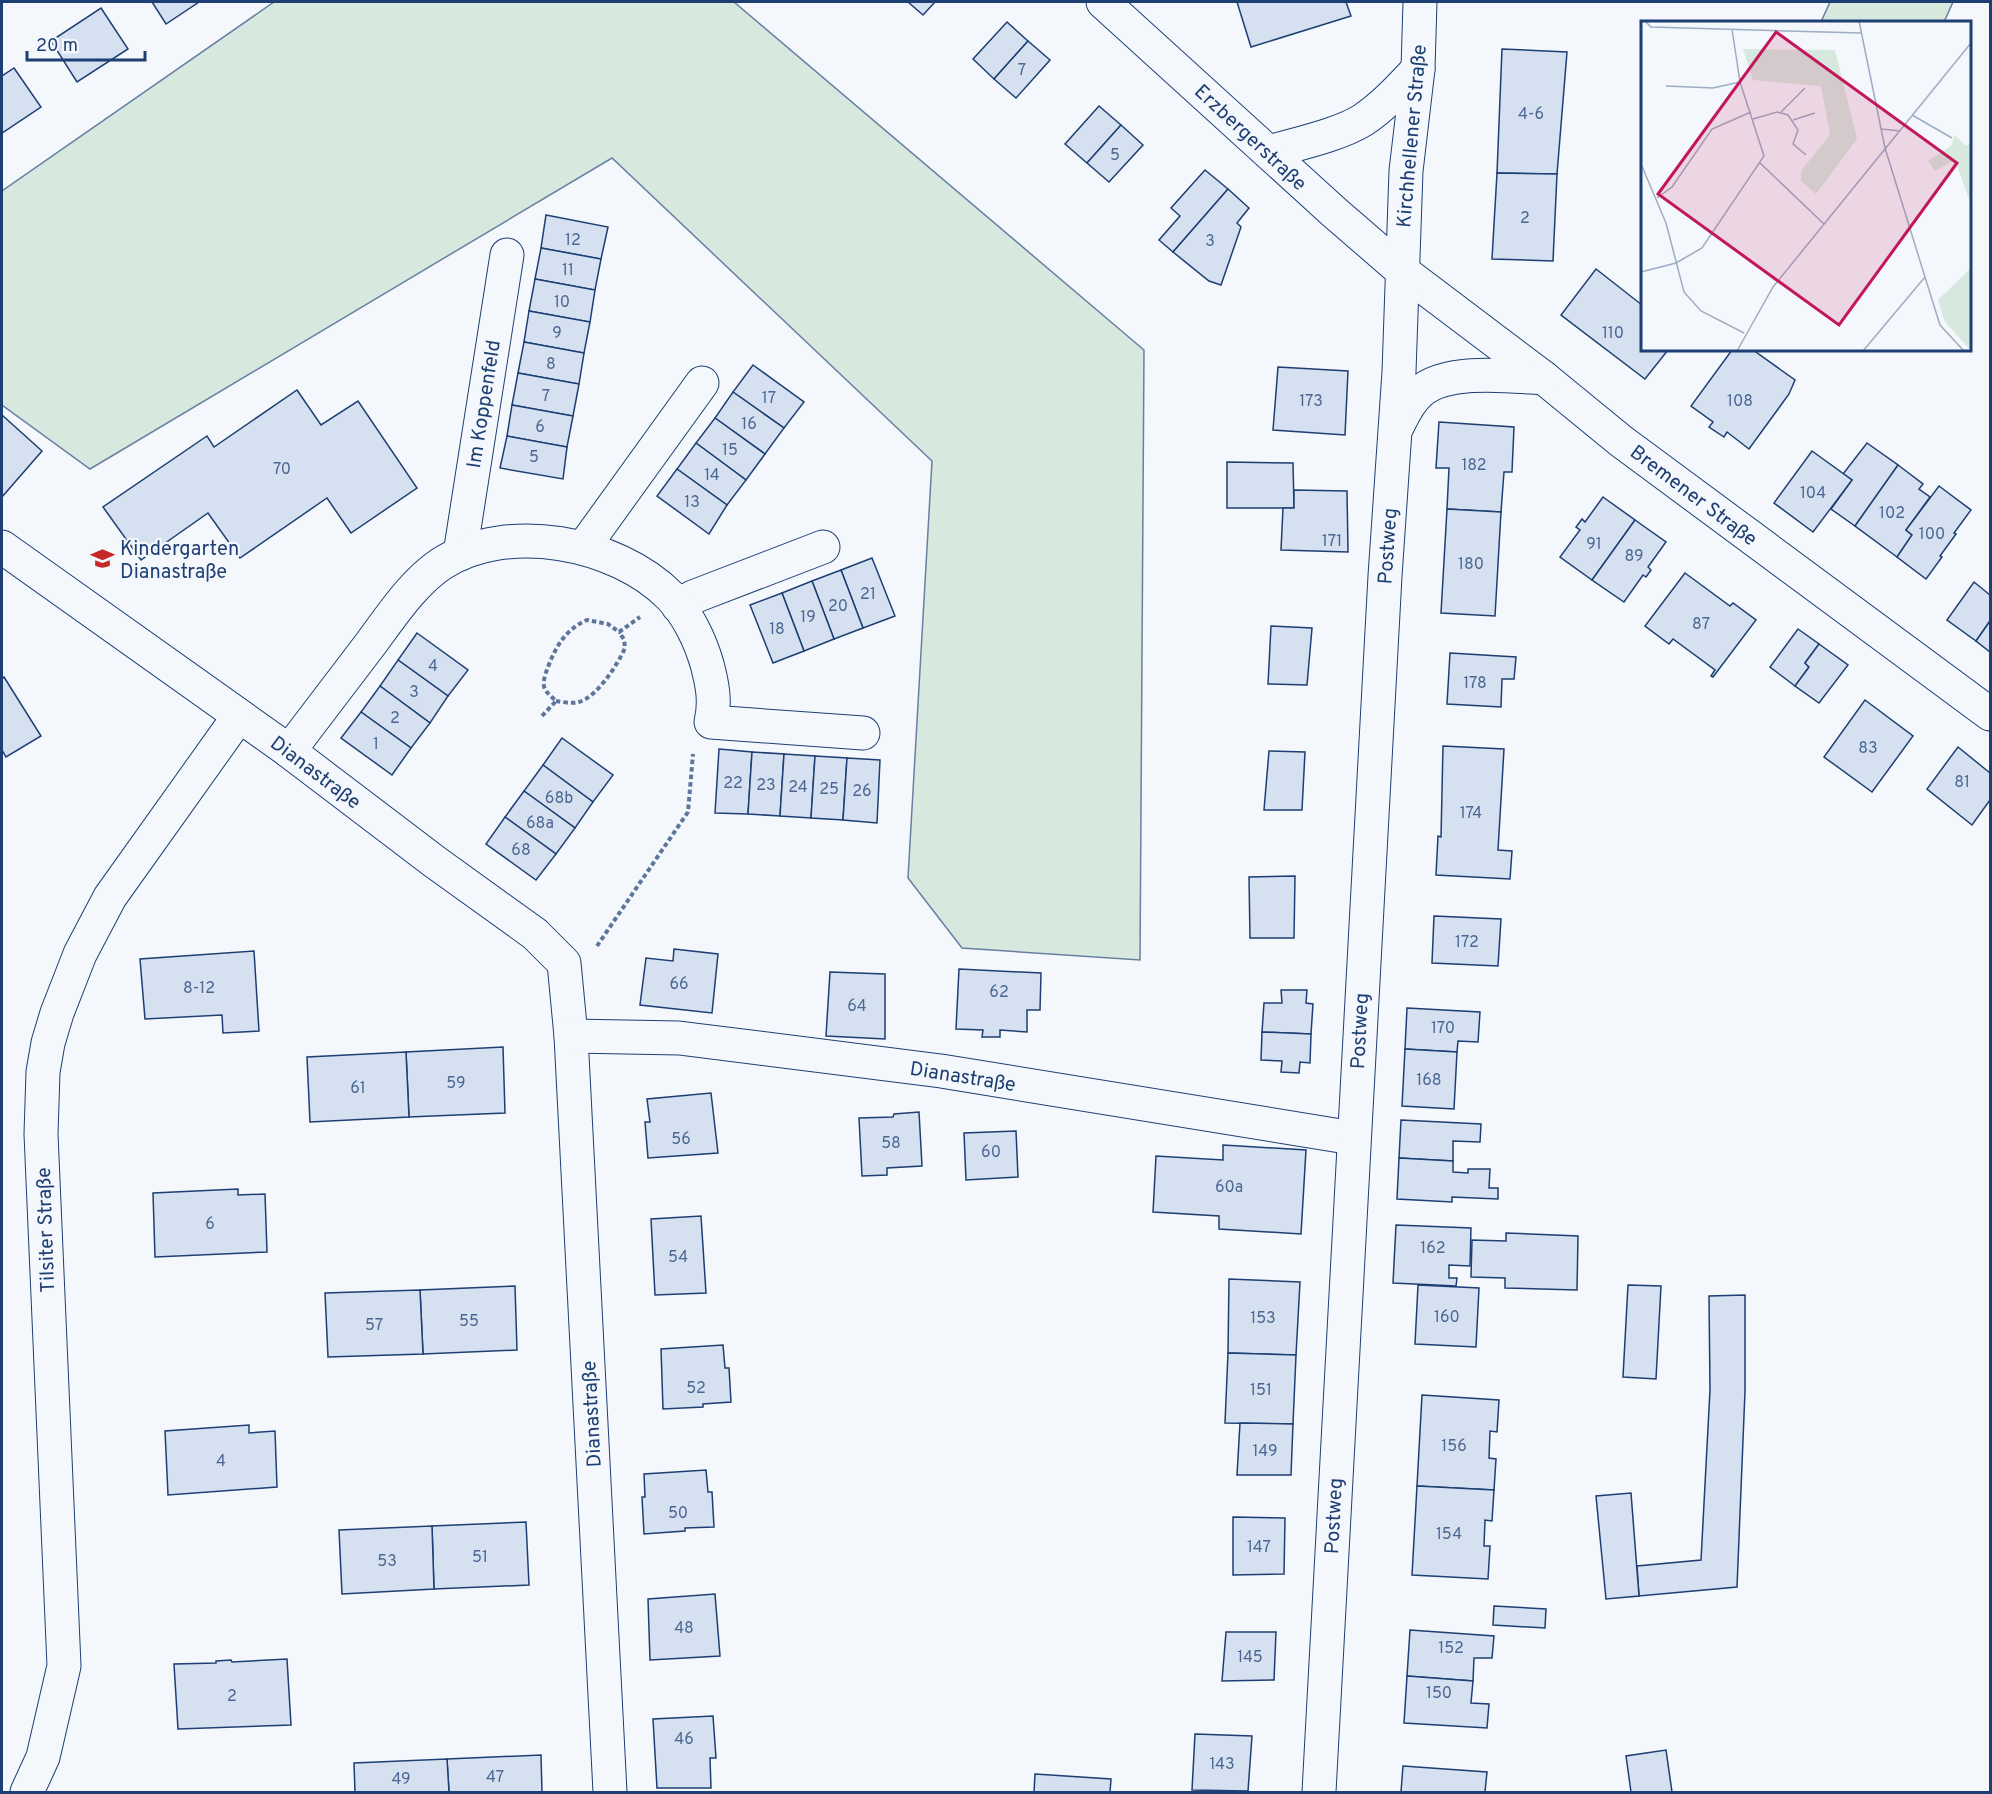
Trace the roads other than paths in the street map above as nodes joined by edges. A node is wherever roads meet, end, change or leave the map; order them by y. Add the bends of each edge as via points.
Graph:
1 (1103, 2) edge
2 (1420, 2) edge
3 (1418, 69) junction
4 (1269, 152) junction
5 (507, 255) dead end
6 (1401, 270) junction
7 (1544, 378) junction
8 (702, 383) dead end
9 (1395, 431) junction
10 (823, 547) dead end
11 (583, 548) junction
12 (3, 551) edge
13 (460, 554) junction
14 (674, 601) junction
15 (1990, 714) edge
16 (239, 716) junction
17 (863, 733) dead end
18 (289, 751) junction
19 (571, 1036) junction
20 (1353, 1138) junction
21 (27, 1792) edge
22 (610, 1792) edge
23 (1319, 1792) edge

1 - 4 street, Erzbergerstraße
2 - 3 street, Kirchhellener Straße
3 - 4 street via 1361,121
3 - 6 street, Kirchhellener Straße via 1406,171
4 - 6 street, Erzbergerstraße
5 - 13 street, Im Koppenfeld
6 - 7 street, Bremener Straße
6 - 9 street, Postweg
7 - 9 street via 1442,380 1420,391
7 - 15 street, Bremener Straße via 1621,441
8 - 11 street
9 - 20 street, Postweg
10 - 14 street
11 - 13 street via 526,542 491,545
11 - 14 street via 608,555 634,569
12 - 16 street, Dianastraße
13 - 18 street via 425,578 398,607
14 - 17 street via 695,634 707,663 715,707 711,722
16 - 18 street, Dianastraße
16 - 21 street, Tilsiter Straße via 110,897 80,954 48,1043 41,1134 64,1666 43,1757
18 - 19 street, Dianastraße via 535,934 564,963
19 - 20 street, Dianastraße via 679,1038 919,1068
19 - 22 street, Dianastraße
20 - 23 street, Postweg

